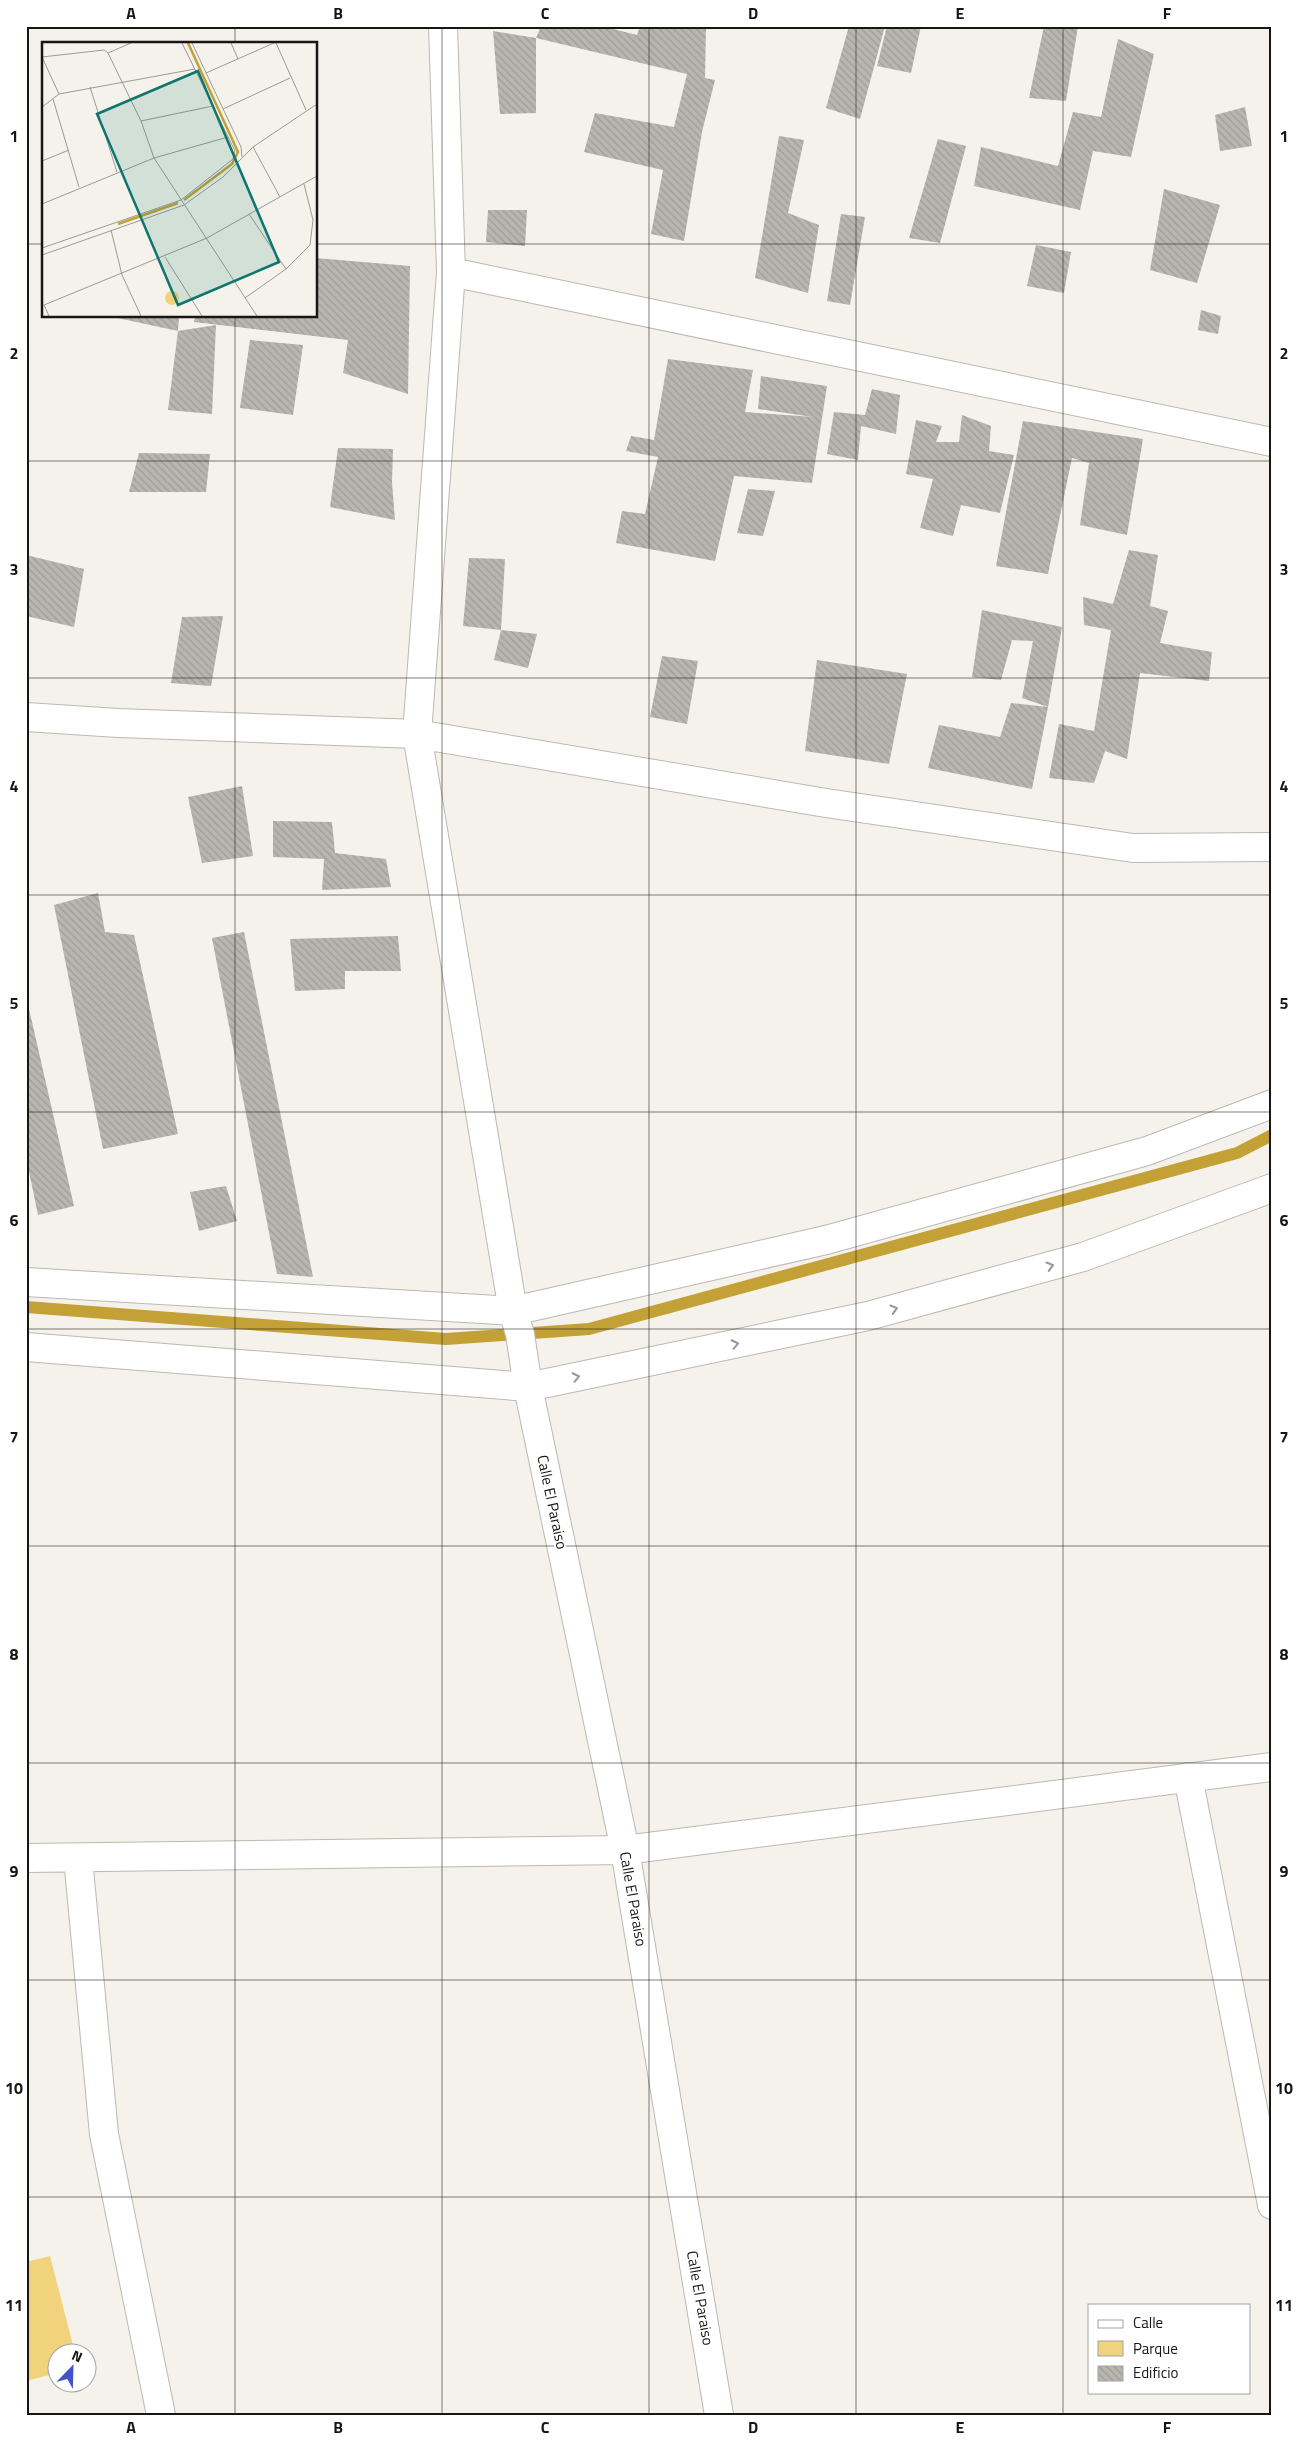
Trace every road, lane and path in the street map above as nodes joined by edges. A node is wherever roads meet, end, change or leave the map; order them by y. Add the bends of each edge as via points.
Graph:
1 (444, 26) edge
2 (451, 272) junction
3 (1272, 442) edge
4 (26, 717) edge
5 (417, 734) junction
6 (1272, 847) edge
7 (1272, 1104) edge
8 (1272, 1188) edge
9 (26, 1282) edge
10 (513, 1311) junction
11 (26, 1347) edge
12 (528, 1387) junction
13 (1272, 1767) edge
14 (1188, 1776) junction
15 (624, 1850) junction
16 (26, 1858) edge
17 (78, 1858) junction
18 (1272, 2205) edge
19 (161, 2415) edge
20 (719, 2415) edge

1 - 2 street, Calle El Paraiso
2 - 3 street
2 - 5 street, Calle El Paraiso
4 - 5 street
5 - 6 street via 826,803 1133,848
5 - 10 street, Calle El Paraiso
7 - 10 street via 1147,1152 826,1240
12 -> 8 street via 868,1316 1083,1256
9 - 10 street
10 - 12 street, Calle El Paraiso
11 - 12 street
12 - 15 street, Calle El Paraiso
13 - 14 street
14 - 15 street
14 - 18 street
15 - 17 street
15 - 20 street, Calle El Paraiso
16 - 17 street
17 - 19 street via 104,2134

